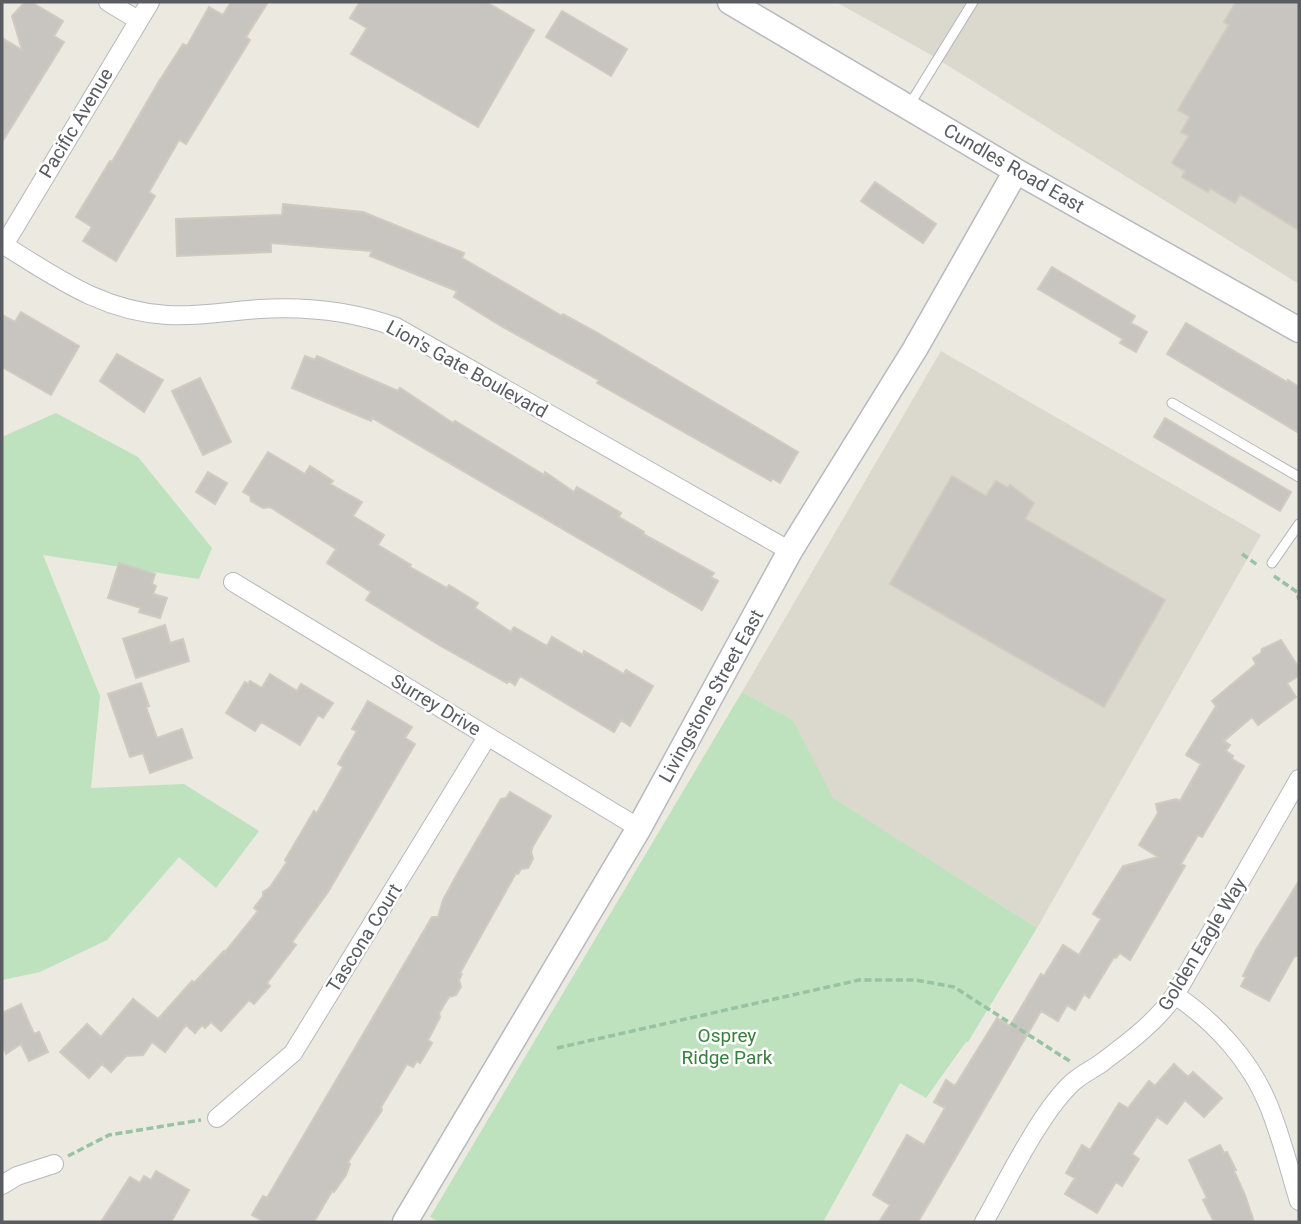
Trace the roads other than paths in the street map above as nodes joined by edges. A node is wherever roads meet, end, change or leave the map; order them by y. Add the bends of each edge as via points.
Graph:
1 (108, 2) edge
2 (150, 2) edge
3 (730, 2) edge
4 (973, 2) edge
5 (138, 20) junction
6 (908, 107) junction
7 (1016, 171) junction
8 (3, 244) edge
9 (1299, 330) edge
10 (1172, 403) dead end
11 (1299, 477) edge
12 (1299, 524) edge
13 (790, 551) junction
14 (1272, 564) dead end
15 (233, 583) dead end
16 (487, 737) junction
17 (1299, 779) edge
18 (639, 828) junction
19 (1175, 995) junction
20 (217, 1118) road end
21 (54, 1164) road end
22 (2, 1185) edge
23 (1299, 1201) edge
24 (405, 1222) edge
25 (984, 1222) edge

1 - 5 street
2 - 5 street, Pacific Avenue
3 - 6 street, Cundles Road East
4 - 6 lane
5 - 8 street, Pacific Avenue
6 - 7 street, Cundles Road East
7 - 9 street, Cundles Road East
7 - 13 street, Livingstone Street East via 915,349
8 - 13 street, Lion's Gate Boulevard via 79,292 120,307 167,315 296,308 366,316 396,327
10 - 11 lane
12 - 14 lane
13 - 18 street, Livingstone Street East
15 - 16 street, Surrey Drive
16 - 18 street, Surrey Drive
16 - 20 street, Tascona Court via 293,1053
17 - 19 street, Golden Eagle Way
18 - 24 street, Livingstone Street East
19 - 23 street via 1196,1009 1246,1064 1268,1102
19 - 25 street, Golden Eagle Way via 1137,1037 1074,1081 1043,1120
21 - 22 street

